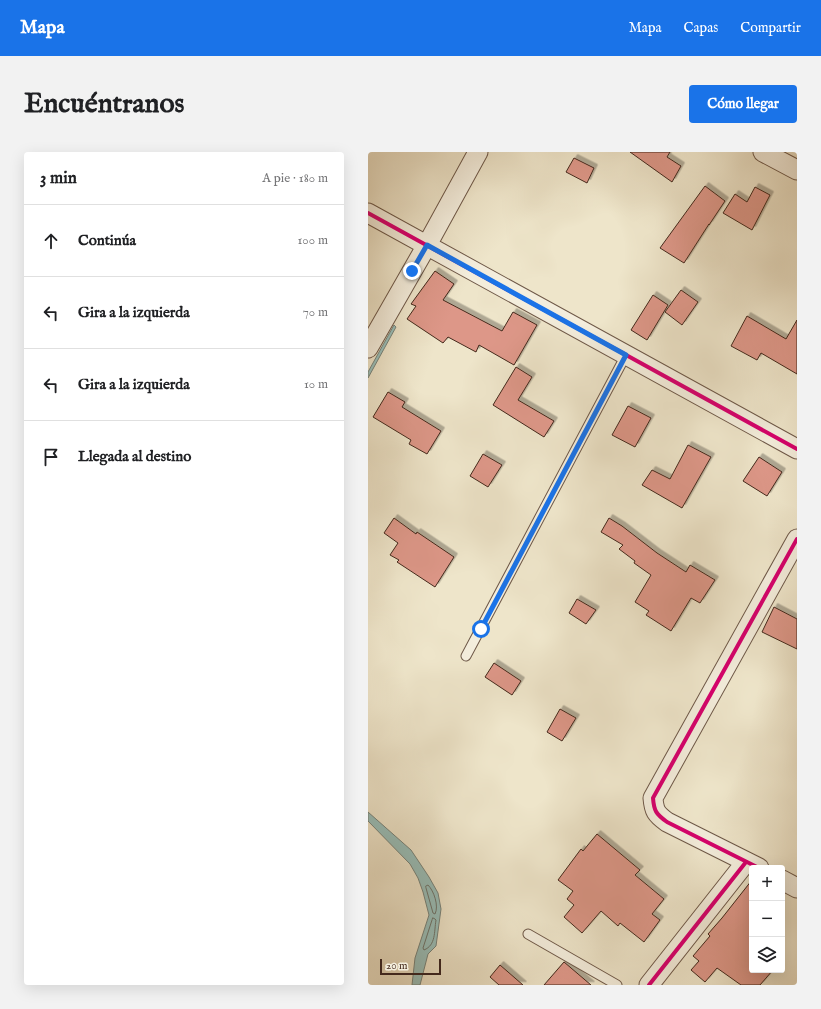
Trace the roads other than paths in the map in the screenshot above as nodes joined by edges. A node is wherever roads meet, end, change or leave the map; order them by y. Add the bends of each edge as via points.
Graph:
1 (478, 152) edge
2 (764, 152) edge
3 (797, 170) edge
4 (368, 213) edge
5 (427, 245) junction
6 (368, 348) edge
7 (626, 355) junction
8 (797, 449) edge
9 (797, 540) edge
10 (466, 656) dead end
11 (752, 865) edge
12 (749, 868) edge
13 (785, 882) edge
14 (797, 888) edge
15 (528, 934) dead end
16 (617, 985) edge
17 (649, 985) edge

1 - 5 street
2 - 3 street
4 - 5 street
5 - 6 street
5 - 7 street
7 - 8 street
7 - 10 lane
9 - 11 street via 653,798 653,807 657,815 667,822
12 - 17 street
13 - 14 street
15 - 16 lane

